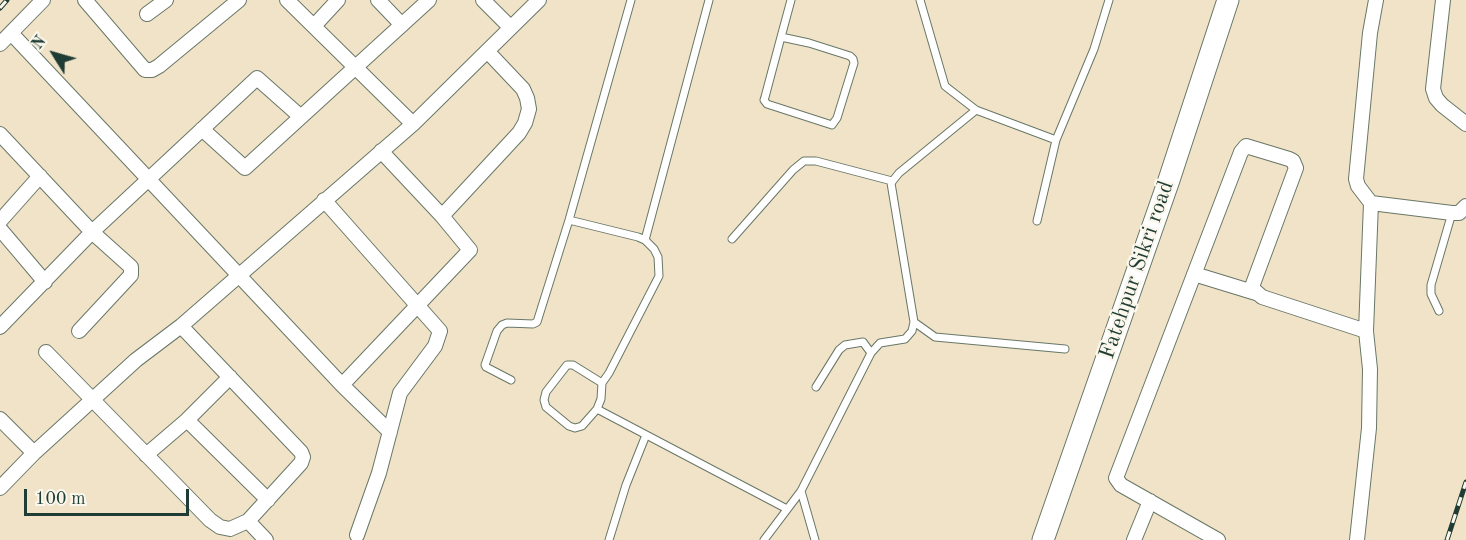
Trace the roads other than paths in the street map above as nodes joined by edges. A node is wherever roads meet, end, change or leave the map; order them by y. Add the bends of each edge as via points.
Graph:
1 (43, 0) edge
2 (85, 0) edge
3 (166, 0) edge
4 (239, 0) edge
5 (287, 0) edge
6 (338, 0) edge
7 (378, 0) edge
8 (429, 0) edge
9 (483, 0) edge
10 (539, 0) edge
11 (631, 0) edge
12 (709, 0) edge
13 (791, 0) edge
14 (920, 0) edge
15 (1109, 0) edge
16 (1228, 0) edge
17 (1376, 0) edge
18 (1443, 0) edge
19 (147, 14) dead end
20 (402, 25) junction
21 (314, 26) junction
22 (510, 27) junction
23 (11, 33) junction
24 (781, 37) junction
25 (0, 44) edge
26 (488, 52) junction
27 (356, 68) junction
28 (976, 110) junction
29 (302, 117) junction
30 (413, 124) junction
31 (1466, 124) edge
32 (202, 129) junction
33 (0, 134) edge
34 (1056, 140) junction
35 (381, 151) junction
36 (40, 176) junction
37 (148, 179) junction
38 (892, 180) junction
39 (324, 200) junction
40 (1371, 203) junction
41 (1466, 206) edge
42 (1452, 213) junction
43 (442, 216) junction
44 (569, 220) junction
45 (0, 221) edge
46 (1037, 221) dead end
47 (0, 230) edge
48 (92, 232) junction
49 (732, 239) dead end
50 (645, 240) junction
51 (239, 273) junction
52 (1194, 274) junction
53 (45, 282) junction
54 (1256, 293) junction
55 (419, 305) junction
56 (1439, 311) dead end
57 (914, 322) junction
58 (180, 326) junction
59 (0, 327) edge
60 (79, 331) dead end
61 (1366, 331) junction
62 (1065, 349) dead end
63 (46, 352) dead end
64 (871, 352) junction
65 (230, 377) junction
66 (511, 380) dead end
67 (602, 383) junction
68 (342, 385) junction
69 (816, 387) dead end
70 (93, 401) junction
71 (597, 409) junction
72 (0, 419) edge
73 (187, 420) junction
74 (390, 432) junction
75 (646, 435) junction
76 (34, 453) junction
77 (146, 455) junction
78 (0, 488) edge
79 (801, 491) junction
80 (268, 500) junction
81 (1150, 501) junction
82 (787, 509) junction
83 (248, 521) junction
84 (357, 535) dead end
85 (266, 540) edge
86 (609, 540) edge
87 (764, 540) edge
88 (815, 540) edge
89 (1043, 540) edge
90 (1134, 540) edge
91 (1218, 540) edge
92 (1357, 540) edge

1 - 23 street
2 - 4 street via 145,70 159,66
3 - 19 street
5 - 21 street
6 - 21 street
7 - 20 street
8 - 20 street
9 - 22 street
10 - 22 street
11 - 44 lane
12 - 50 lane
13 - 24 lane
14 - 28 lane via 945,87
15 - 34 lane via 1094,49
16 - 89 main road, Fatehpur Sikri road
17 - 40 street via 1356,179
18 - 31 street via 1433,89 1442,105
20 - 27 street
21 - 27 street
22 - 26 street
23 - 25 street
23 - 37 street
24 - 24 lane via 764,100 832,125 853,59
26 - 30 street
26 - 43 street via 523,89 529,109 519,133
27 - 29 street
27 - 30 street
28 - 34 lane
28 - 38 lane
29 - 32 street via 244,168
29 - 32 street via 257,78
30 - 35 street
32 - 37 street
33 - 36 street
34 - 46 lane
35 - 39 street
35 - 43 street
36 - 45 street
36 - 48 street
37 - 48 street
37 - 51 street
38 - 49 lane via 804,161
38 - 57 lane
39 - 51 street
39 - 55 street
40 - 42 street
40 - 61 street
41 - 42 street via 1459,213
42 - 56 lane via 1430,290
43 - 55 street via 470,250
44 - 50 lane
44 - 66 lane via 537,322 507,323 497,331 485,365
47 - 53 street
48 - 53 street
48 - 60 street via 131,267 131,275
50 - 67 lane via 658,257 659,276
51 - 58 street
51 - 68 street
52 - 54 street
52 - 54 street via 1241,152 1246,146 1260,149 1293,161 1296,168 1253,284
52 - 81 street via 1117,474 1118,482
53 - 59 street
54 - 61 street
55 - 68 street
55 - 74 street via 440,330 440,336 400,393
57 - 62 lane via 935,337
57 - 64 lane via 905,339 880,343
58 - 65 street
58 - 70 street
61 - 92 street via 1369,428
63 - 70 street
64 - 69 lane via 862,342 845,345
64 - 79 lane
65 - 73 street
65 - 80 street via 303,457
67 - 71 lane
67 - 71 lane via 573,364 567,365 544,400 546,407 575,428 582,426
68 - 74 street
70 - 76 street
70 - 77 street
71 - 75 lane
72 - 76 street
73 - 77 street
73 - 80 street
74 - 84 street
75 - 82 lane
75 - 86 lane
76 - 78 street
77 - 83 street via 215,524 230,529
79 - 82 lane
79 - 88 lane
80 - 83 street
81 - 90 street
81 - 91 street
82 - 87 lane
83 - 85 street

